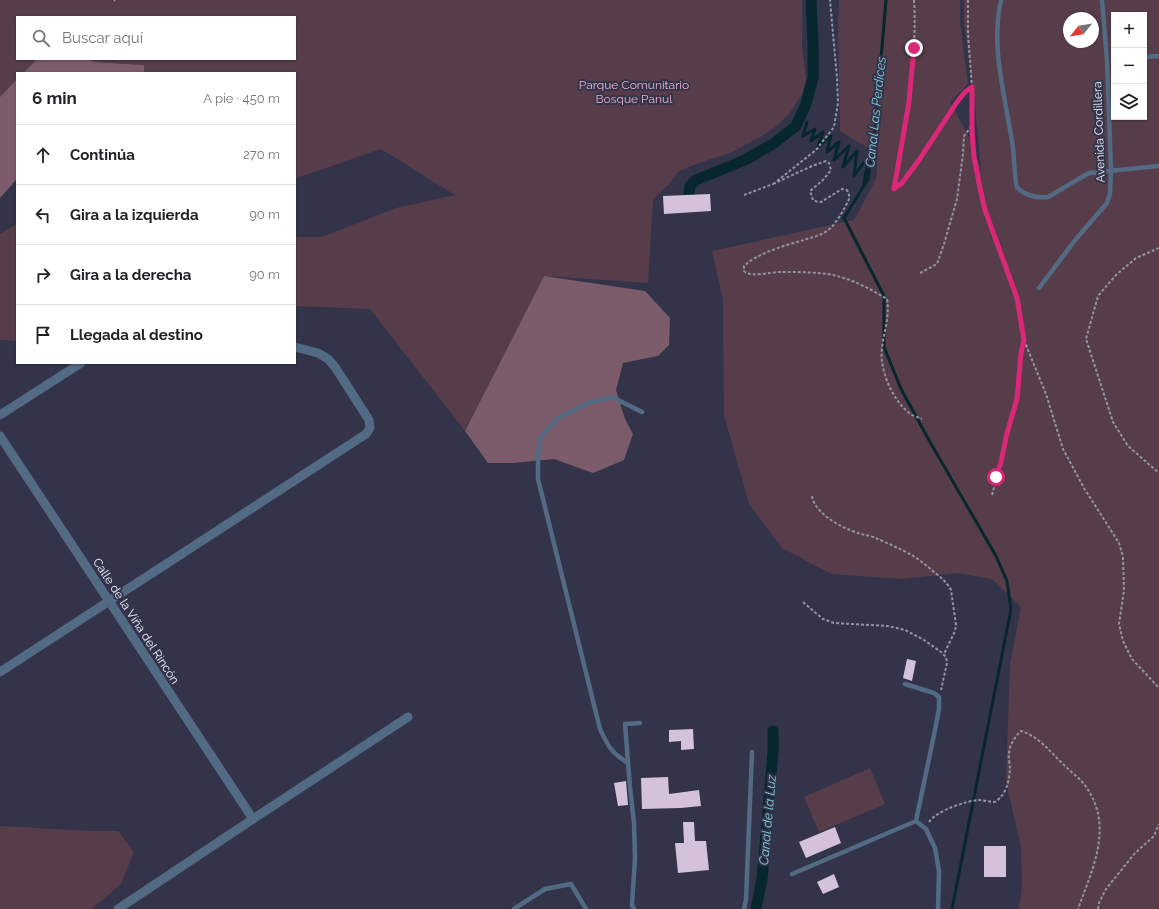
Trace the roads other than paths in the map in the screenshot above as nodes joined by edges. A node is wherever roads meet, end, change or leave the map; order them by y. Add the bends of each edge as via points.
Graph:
1 (1001, 0) edge
2 (1102, 0) edge
3 (1159, 56) edge
4 (1147, 57) edge
5 (1111, 59) edge
6 (1107, 60) junction
7 (1159, 166) edge
8 (1111, 170) junction
9 (1039, 288) dead end
10 (296, 347) edge
11 (79, 364) edge
12 (642, 412) dead end
13 (0, 415) edge
14 (0, 436) edge
15 (109, 602) junction
16 (0, 672) edge
17 (906, 684) dead end
18 (408, 717) dead end
19 (640, 723) dead end
20 (752, 752) dead end
21 (628, 763) junction
22 (253, 819) junction
23 (916, 821) junction
24 (792, 874) dead end
25 (118, 909) edge
26 (514, 909) edge
27 (586, 909) edge
28 (634, 909) edge
29 (744, 909) edge
30 (938, 909) edge

1 - 8 lane via 996,28 999,67 1016,171 1015,183 1026,194 1048,197 1089,173
2 - 6 lane, Avenida Cordillera
3 - 4 lane
5 - 6 lane
6 - 8 lane, Avenida Cordillera
7 - 8 lane
8 - 9 lane, Avenida Cordillera via 1107,203
10 - 15 street via 318,353 331,363 369,420 366,434
11 - 13 street
12 - 21 lane via 612,397 588,404 558,418 540,438 538,457 538,479 600,729 616,756
14 - 15 street, Calle de la Viña del Rincón
15 - 16 street
15 - 22 street, Calle de la Viña del Rincón
17 - 23 lane via 939,697 939,709
18 - 22 street
19 - 21 lane via 626,724
20 - 29 lane
21 - 28 lane via 634,823
22 - 25 street
23 - 24 lane
23 - 30 lane via 926,829 935,848 939,871
26 - 27 lane via 545,889 571,884

